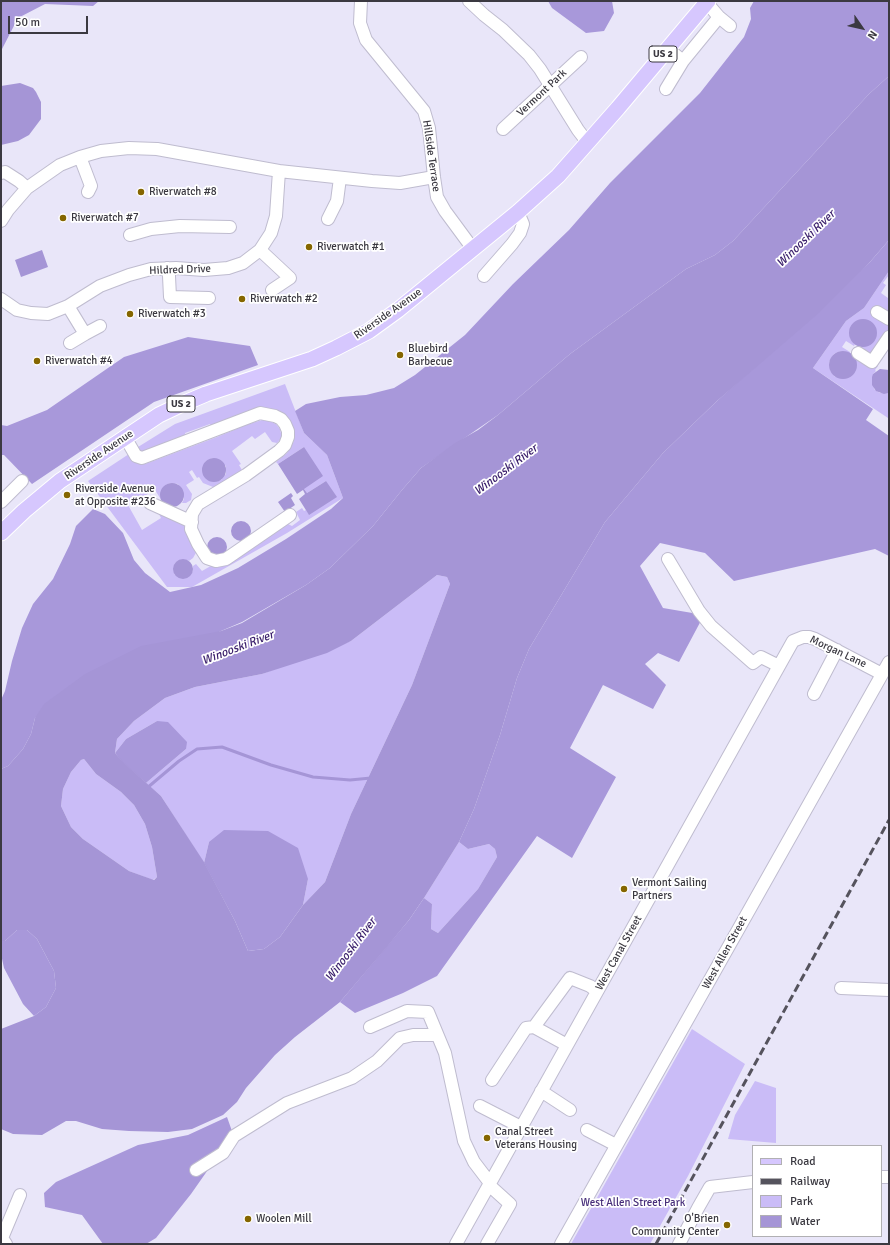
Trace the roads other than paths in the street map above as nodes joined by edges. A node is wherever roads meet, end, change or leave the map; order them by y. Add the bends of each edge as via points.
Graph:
1 (361, 1) edge
2 (469, 1) edge
3 (708, 2) edge
4 (719, 17) junction
5 (730, 26) dead end
6 (668, 49) junction
7 (581, 56) dead end
8 (683, 61) junction
9 (550, 85) junction
10 (666, 90) dead end
11 (503, 129) dead end
12 (588, 143) junction
13 (80, 156) junction
14 (279, 170) junction
15 (1, 173) edge
16 (434, 177) junction
17 (340, 178) junction
18 (27, 188) junction
19 (88, 192) dead end
20 (518, 212) junction
21 (328, 219) dead end
22 (1, 221) edge
23 (230, 227) dead end
24 (130, 235) dead end
25 (474, 249) junction
26 (260, 250) junction
27 (167, 268) junction
28 (484, 276) dead end
29 (272, 290) dead end
30 (209, 298) dead end
31 (1, 299) edge
32 (68, 306) junction
33 (877, 312) dead end
34 (889, 319) edge
35 (100, 326) dead end
36 (85, 334) junction
37 (889, 337) edge
38 (70, 343) dead end
39 (858, 353) dead end
40 (125, 437) junction
41 (22, 481) dead end
42 (1, 502) edge
43 (150, 503) dead end
44 (290, 515) dead end
45 (192, 522) junction
46 (3, 528) edge
47 (668, 559) dead end
48 (793, 641) joint
49 (837, 650) junction
50 (889, 662) edge
51 (779, 666) junction
52 (882, 674) junction
53 (814, 694) dead end
54 (841, 988) dead end
55 (889, 990) edge
56 (597, 991) junction
57 (370, 1027) dead end
58 (534, 1027) junction
59 (437, 1035) junction
60 (567, 1045) junction
61 (492, 1080) dead end
62 (541, 1091) junction
63 (480, 1106) dead end
64 (570, 1110) dead end
65 (521, 1127) junction
66 (587, 1130) dead end
67 (616, 1146) junction
68 (196, 1170) dead end
69 (752, 1182) edge
70 (489, 1184) junction
71 (20, 1195) dead end
72 (6, 1244) edge
73 (456, 1244) edge
74 (487, 1244) edge
75 (561, 1244) edge
76 (680, 1244) edge

1 - 16 street, Hillside Terrace via 360,23 366,40 419,104 428,120
2 - 9 street via 516,42 540,69
3 - 4 street
3 - 6 main road, Riverside Avenue / US 2
4 - 5 street
4 - 8 street
6 - 8 street
6 - 12 main road, Riverside Avenue / US 2
7 - 9 street, Vermont Park
8 - 10 street
9 - 11 street, Vermont Park
9 - 12 street
12 - 20 main road, Riverside Avenue / US 2 via 558,176
13 - 14 street via 129,148 157,149
13 - 18 street via 60,165
13 - 19 street via 91,186
14 - 17 street
14 - 26 street, Hildred Drive via 276,216 271,233
15 - 18 street via 5,172
16 - 17 street via 400,183
16 - 25 street, Hillside Terrace via 440,204
17 - 21 street via 337,201
18 - 22 street
20 - 25 main road, Riverside Avenue / US 2
20 - 28 street via 523,220 520,233
23 - 24 street via 180,226 151,229
25 - 40 main road, Riverside Avenue / US 2 via 398,310 349,342 312,359 180,405
26 - 27 street, Hildred Drive via 243,263 228,268
26 - 29 street via 290,278
27 - 30 street via 170,297
27 - 32 street, Hildred Drive via 151,269 100,286
31 - 32 street, Hildred Drive via 17,310 31,314 48,314
32 - 36 street
33 - 34 street
35 - 36 street
36 - 38 street
37 - 39 street via 872,362
40 - 45 street via 136,456 142,458 260,413 275,416 285,424 288,437 285,445 246,475 198,504 192,514
40 - 46 main road, Riverside Avenue / US 2 via 39,497
41 - 42 street
43 - 45 street
44 - 45 street via 226,559 216,560 207,558 203,553 191,529
47 - 51 street via 711,626 753,663 761,657
48 - 49 street, Morgan Lane via 808,637
48 - 51 street, West Canal Street
49 - 52 street, Morgan Lane
49 - 53 street
50 - 52 street, West Allen Street
51 - 56 street, West Canal Street
52 - 67 street, West Allen Street
54 - 55 street
56 - 58 street via 570,978
56 - 60 street, West Canal Street
57 - 59 street via 407,1011 428,1012
58 - 60 street
58 - 61 street via 526,1028
59 - 68 street via 400,1038 376,1061 352,1078 287,1104 234,1136 223,1153
59 - 70 street via 452,1079 464,1141
60 - 62 street, West Canal Street
62 - 64 street
62 - 65 street, West Canal Street
63 - 65 street
65 - 70 street, West Canal Street
66 - 67 street
67 - 75 street, West Allen Street
69 - 76 street via 710,1187
70 - 73 street, West Canal Street
70 - 74 street via 510,1204
71 - 72 street via 2,1238

